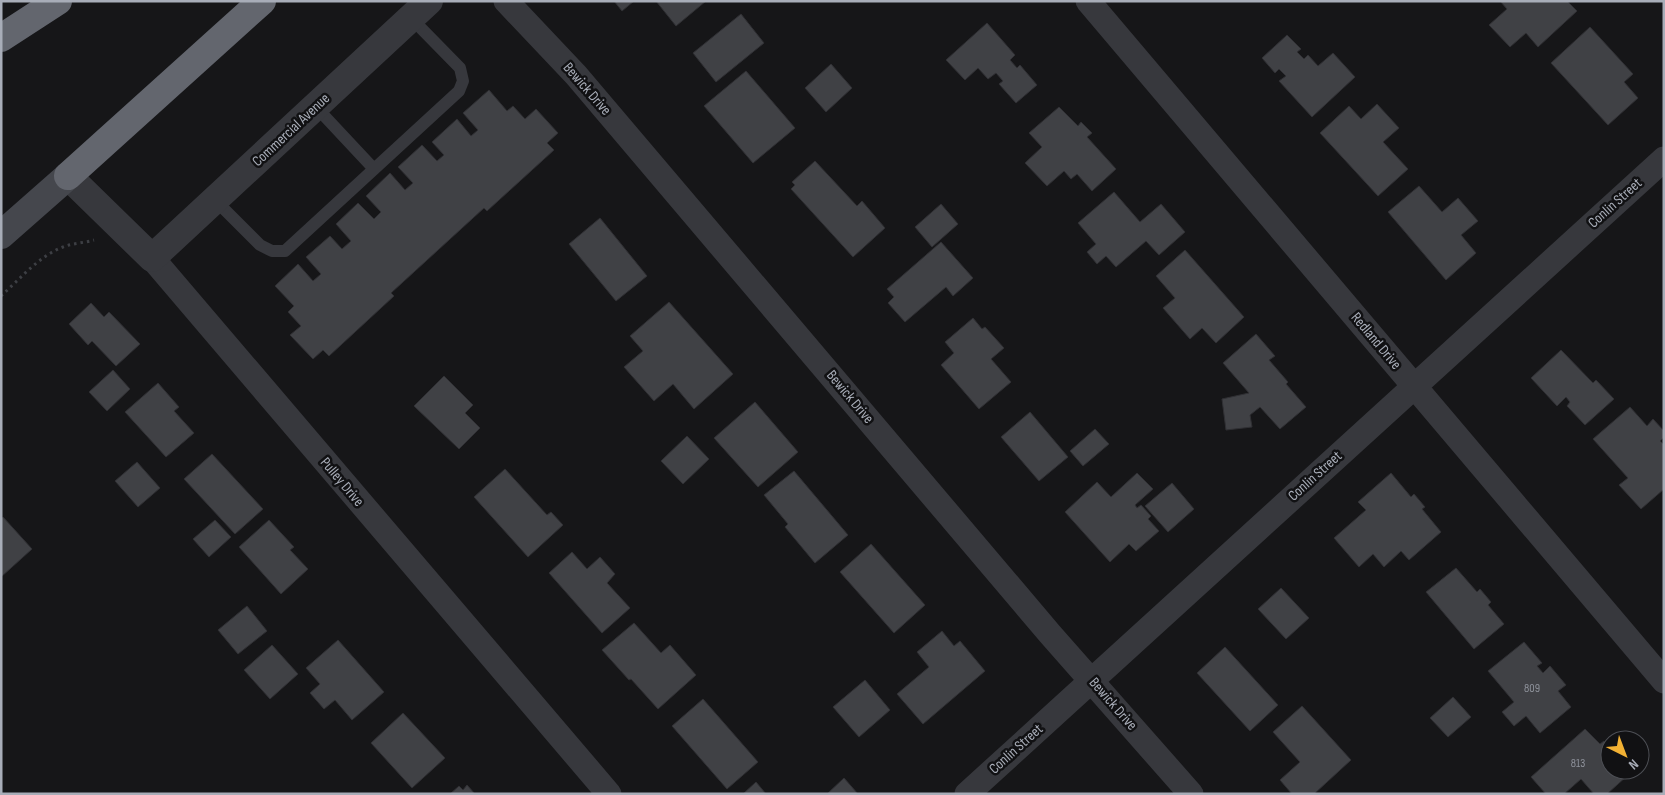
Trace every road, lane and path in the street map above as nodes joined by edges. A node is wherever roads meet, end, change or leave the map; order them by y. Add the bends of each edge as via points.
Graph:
1 (58, 1) edge
2 (262, 1) edge
3 (506, 1) edge
4 (1088, 1) edge
5 (420, 10) edge
6 (1, 38) edge
7 (316, 107) junction
8 (1664, 159) edge
9 (374, 169) junction
10 (68, 176) junction
11 (215, 200) junction
12 (115, 221) junction
13 (1, 235) edge
14 (152, 258) junction
15 (1, 296) edge
16 (1414, 386) junction
17 (1092, 680) junction
18 (1664, 681) edge
19 (609, 794) edge
20 (967, 794) edge
21 (1191, 794) edge

1 - 6 highway
2 - 10 highway
3 - 17 street, Bewick Drive via 576,75
4 - 16 street, Redland Drive
5 - 7 street, Commercial Avenue
5 - 9 lane via 460,68 463,81 459,91
7 - 9 lane
7 - 11 street, Commercial Avenue
8 - 16 street, Conlin Street
9 - 11 lane via 285,251 272,251 260,245
10 - 12 street, Pulley Drive
10 - 13 main road
11 - 14 street, Commercial Avenue
12 - 14 street, Pulley Drive
12 - 15 path via 98,238 64,246 46,256
14 - 19 street, Pulley Drive
16 - 17 street, Conlin Street
16 - 18 street, Redland Drive
17 - 20 street, Conlin Street
17 - 21 street, Bewick Drive

